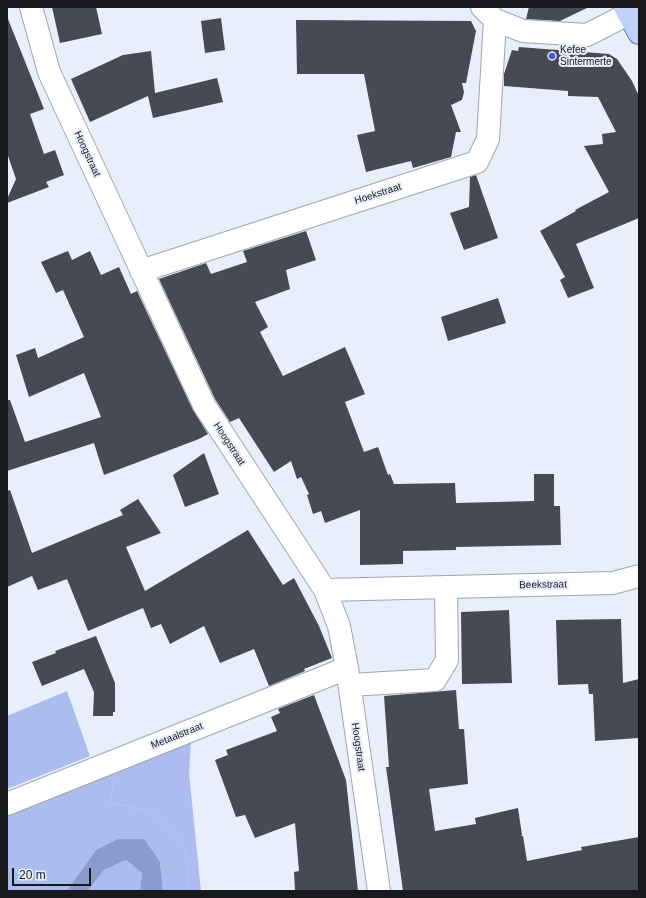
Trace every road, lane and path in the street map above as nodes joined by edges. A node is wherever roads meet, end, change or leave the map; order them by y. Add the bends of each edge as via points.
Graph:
1 (31, 7) edge
2 (626, 11) edge
3 (489, 13) edge
4 (639, 33) edge
5 (141, 271) junction
6 (639, 576) edge
7 (446, 587) junction
8 (325, 590) junction
9 (348, 677) junction
10 (7, 804) edge
11 (379, 891) edge

1 - 5 street, Hoogstraat via 49,72
2 - 3 street via 587,35 523,31
2 - 4 main road
3 - 5 street, Hoekstraat via 488,139 477,162
5 - 8 street, Hoogstraat via 204,405
6 - 7 street, Beekstraat via 613,583
7 - 8 street, Beekstraat
7 - 9 street via 448,660 435,680
8 - 9 street, Hoogstraat via 339,626
9 - 10 street, Metaalstraat
9 - 11 street, Hoogstraat

